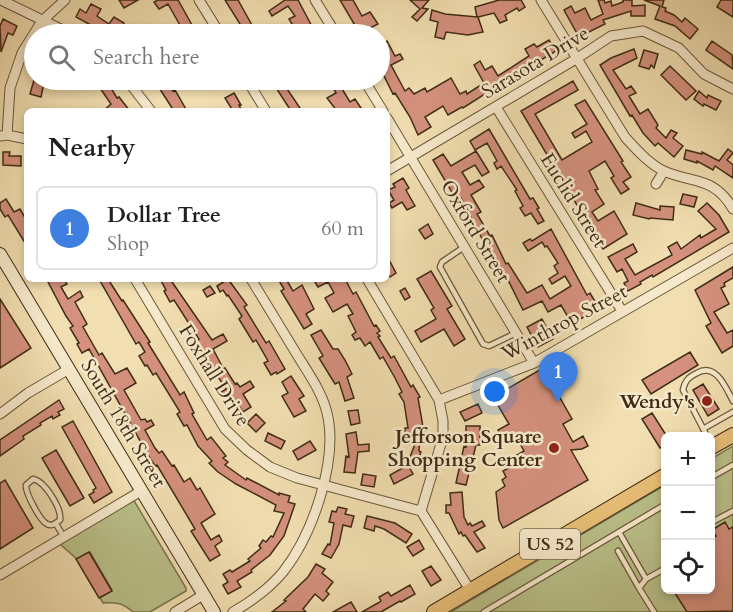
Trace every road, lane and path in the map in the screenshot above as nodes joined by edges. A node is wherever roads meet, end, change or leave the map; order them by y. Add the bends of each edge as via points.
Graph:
1 (1, 0) edge
2 (65, 0) edge
3 (199, 0) edge
4 (315, 0) edge
5 (541, 0) edge
6 (42, 21) junction
7 (40, 24) edge
8 (49, 24) edge
9 (214, 24) edge
10 (330, 24) edge
11 (24, 50) edge
12 (576, 59) junction
13 (733, 89) edge
14 (135, 90) edge
15 (253, 90) edge
16 (370, 90) edge
17 (495, 107) junction
18 (149, 108) edge
19 (264, 108) edge
20 (381, 108) edge
21 (390, 123) edge
22 (3, 135) edge
23 (24, 138) edge
24 (411, 157) junction
25 (390, 169) edge
26 (664, 171) junction
27 (656, 184) dead end
28 (733, 209) edge
29 (464, 247) junction
30 (733, 248) edge
31 (0, 254) edge
32 (137, 282) edge
33 (252, 282) edge
34 (369, 282) edge
35 (622, 311) junction
36 (516, 333) junction
37 (534, 363) junction
38 (69, 369) junction
39 (440, 400) junction
40 (733, 401) edge
41 (733, 412) edge
42 (0, 414) edge
43 (703, 429) junction
44 (704, 432) edge
45 (733, 435) edge
46 (715, 441) edge
47 (733, 465) edge
48 (715, 476) edge
49 (661, 478) edge
50 (323, 485) junction
51 (141, 491) junction
52 (661, 507) edge
53 (421, 511) junction
54 (733, 512) edge
55 (715, 521) edge
56 (56, 524) junction
57 (619, 532) junction
58 (64, 537) junction
59 (618, 551) dead end
60 (661, 571) edge
61 (0, 575) edge
62 (646, 579) junction
63 (639, 588) junction
64 (470, 590) junction
65 (203, 595) junction
66 (174, 612) edge
67 (214, 612) edge
68 (233, 612) edge
69 (434, 612) edge
70 (484, 612) edge
71 (654, 612) edge

1 - 6 street
2 - 6 street
3 - 9 street
4 - 10 street
5 - 12 street
6 - 7 street
6 - 8 street
11 - 22 street via 10,88
12 - 13 street, Sarasota Drive via 611,36 643,32 679,48 704,74
12 - 17 street, Sarasota Drive
12 - 26 street via 625,136 639,153
14 - 18 street
15 - 19 street
16 - 20 street
17 - 24 street, Sarasota Drive
17 - 35 street, Euclid Street
21 - 24 street, Oxford Street
22 - 23 street
24 - 25 street, Sarasota Drive
24 - 29 street, Oxford Street
26 - 27 street
26 - 28 street via 711,186
29 - 36 street, Oxford Street
29 - 36 lane via 440,267 483,344 489,346
30 - 35 street, Winthrop Street
31 - 38 main road, South 18th Street
32 - 50 street, Foxhall Drive via 236,441 270,467
33 - 50 street via 318,389 326,410 330,431
34 - 39 street
35 - 37 street, Winthrop Street
36 - 37 street, Oxford Street
37 - 39 street, Winthrop Street
38 - 42 street
38 - 51 main road, South 18th Street
39 - 53 street via 443,437
40 - 43 lane via 711,370 688,378 683,390
41 - 43 lane
43 - 44 lane
45 - 46 main road
47 - 48 lane
49 - 64 main road, US 52
50 - 53 street, Foxhall Drive
50 - 68 street via 300,547 256,598
51 - 58 street
51 - 65 main road, South 18th Street
52 - 57 lane
53 - 64 street
54 - 55 lane
56 - 56 lane via 61,515 43,483 30,480 25,488 35,508 44,523
56 - 58 lane
57 - 62 lane
57 - 70 lane
58 - 61 street
59 - 63 lane
60 - 62 lane
62 - 63 lane
63 - 71 lane
64 - 69 main road, US 52
65 - 66 street
65 - 67 main road, South 18th Street

